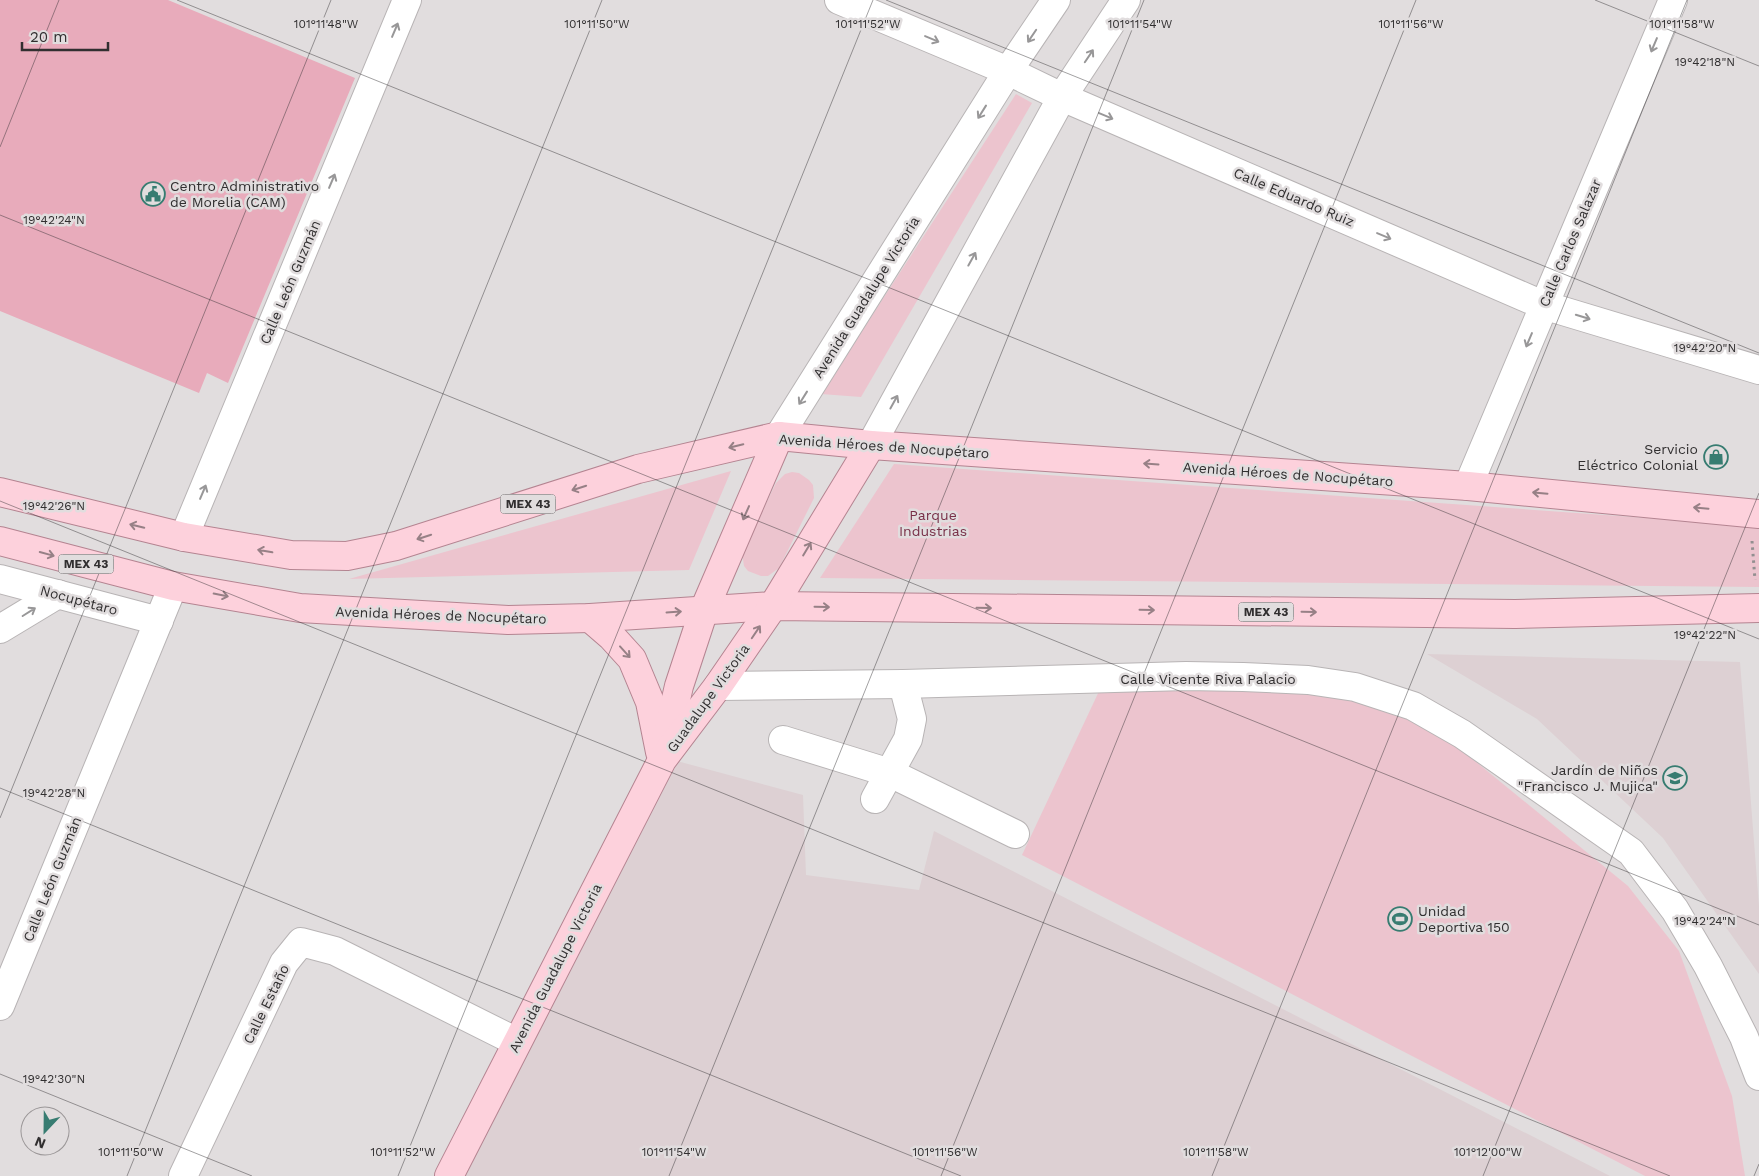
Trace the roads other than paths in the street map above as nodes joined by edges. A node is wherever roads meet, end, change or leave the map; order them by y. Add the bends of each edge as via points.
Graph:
1 (407, 0) edge
2 (839, 0) edge
3 (1056, 0) edge
4 (1126, 0) edge
5 (1673, 0) edge
6 (1008, 71) junction
7 (1062, 97) junction
8 (1544, 305) junction
9 (1759, 370) edge
10 (779, 436) junction
11 (871, 445) junction
12 (1468, 486) junction
13 (0, 492) edge
14 (1756, 511) edge
15 (184, 537) junction
16 (0, 541) edge
17 (0, 578) edge
18 (173, 586) junction
19 (58, 594) junction
20 (773, 606) junction
21 (1758, 608) edge
22 (704, 610) junction
23 (590, 618) junction
24 (159, 621) junction
25 (0, 629) edge
26 (903, 684) junction
27 (718, 686) junction
28 (783, 740) dead end
29 (662, 760) junction
30 (890, 773) junction
31 (875, 799) dead end
32 (1015, 834) dead end
33 (0, 1006) edge
34 (517, 1042) junction
35 (1759, 1076) edge
36 (184, 1176) edge
37 (449, 1176) edge

15 -> 1 street, Calle León Guzmán
2 -> 6 street, Calle Eduardo Ruiz
3 -> 6 street, Avenida Guadalupe Victoria
7 -> 4 street
5 -> 8 street, Calle Carlos Salazar
6 - 7 street, Calle Eduardo Ruiz
6 -> 10 street, Avenida Guadalupe Victoria
7 -> 8 street, Calle Eduardo Ruiz
11 -> 7 street
8 -> 9 street, Calle Eduardo Ruiz
8 -> 12 street, Calle Carlos Salazar
10 - 11 main road, Avenida Héroes de Nocupétaro / MEX 43
10 -> 15 main road, Avenida Héroes de Nocupétaro / MEX 43 via 638,469 396,546 347,556 292,555
10 -> 22 main road, Avenida Guadalupe Victoria
12 -> 11 main road, Avenida Héroes de Nocupétaro / MEX 43
20 -> 11 main road
14 -> 12 main road, Avenida Héroes de Nocupétaro / MEX 43
15 -> 13 main road, Avenida Héroes de Nocupétaro / MEX 43
16 -> 18 main road, Avenida Héroes de Nocupétaro / MEX 43
17 - 19 street, Nocupétaro
18 -> 23 main road, Avenida Héroes de Nocupétaro / MEX 43 via 300,608 508,620
18 - 24 street, Calle León Guzmán
19 - 24 street, Nocupétaro
25 -> 19 street
20 -> 21 main road, Avenida Héroes de Nocupétaro / MEX 43 via 1515,614
20 - 22 main road, Avenida Héroes de Nocupétaro / MEX 43
27 -> 20 main road, Guadalupe Victoria
23 -> 22 main road, Avenida Héroes de Nocupétaro / MEX 43
22 - 29 main road, Guadalupe Victoria via 679,686
23 -> 29 main road via 632,659 650,702
24 - 33 street, Calle León Guzmán
26 - 27 street, Calle Vicente Riva Palacio
26 - 30 street via 912,719 908,739
26 - 35 street, Calle Vicente Riva Palacio via 1243,677 1308,680 1355,687 1413,706 1462,734 1631,852 1675,910 1708,966 1744,1037
27 - 29 main road, Guadalupe Victoria
28 - 30 street
29 - 34 main road, Avenida Guadalupe Victoria
30 - 31 street
30 - 32 street
34 - 36 street, Calle Estaño via 335,951 301,942 284,963
34 - 37 main road, Avenida Guadalupe Victoria

